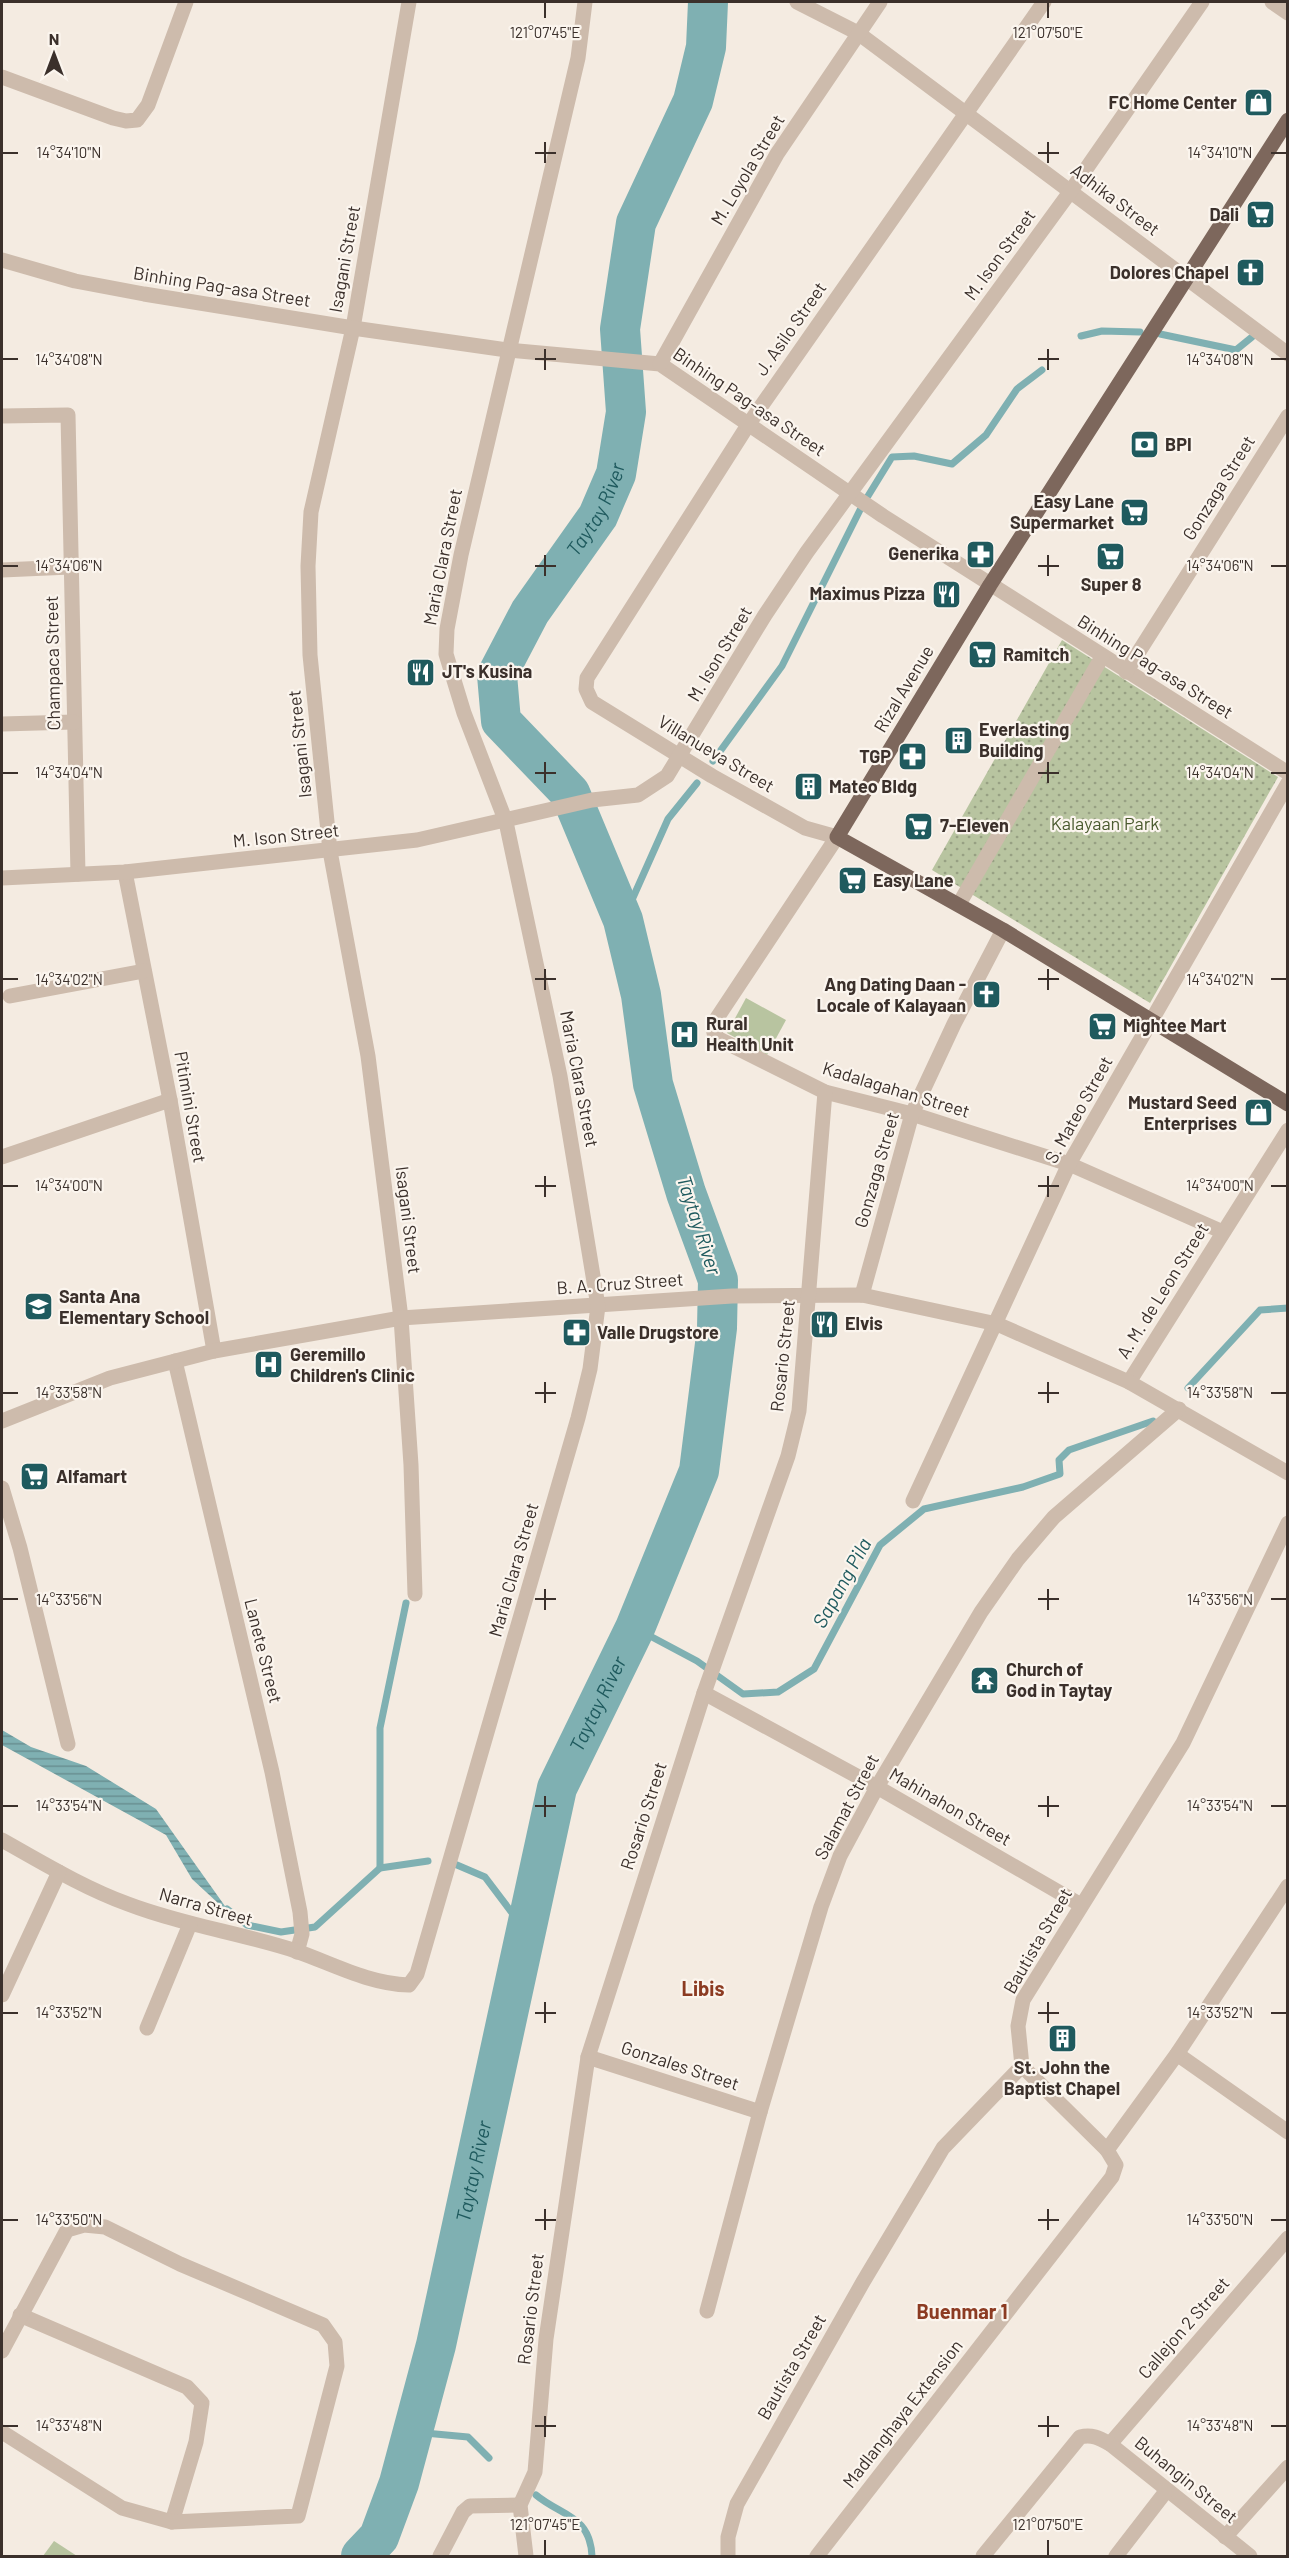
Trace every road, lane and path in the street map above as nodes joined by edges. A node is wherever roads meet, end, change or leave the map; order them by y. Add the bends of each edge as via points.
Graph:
1 (186, 2) edge
2 (409, 2) edge
3 (585, 2) edge
4 (797, 2) edge
5 (880, 2) edge
6 (1044, 2) edge
7 (1202, 2) edge
8 (1272, 2) edge
9 (1287, 13) edge
10 (858, 33) junction
11 (2, 77) edge
12 (965, 112) junction
13 (1287, 120) edge
14 (1070, 192) junction
15 (2, 260) edge
16 (1188, 279) junction
17 (353, 328) junction
18 (507, 350) junction
19 (1287, 354) edge
20 (660, 364) junction
21 (2, 416) edge
22 (1287, 416) edge
23 (748, 425) junction
24 (852, 494) junction
25 (70, 567) junction
26 (2, 570) edge
27 (990, 585) junction
28 (1102, 657) junction
29 (1126, 672) junction
30 (586, 689) joint
31 (74, 722) junction
32 (2, 724) edge
33 (681, 756) junction
34 (1287, 773) edge
35 (1287, 783) edge
36 (506, 822) junction
37 (837, 837) junction
38 (330, 851) junction
39 (125, 872) junction
40 (78, 874) junction
41 (2, 878) edge
42 (959, 904) junction
43 (1003, 930) junction
44 (144, 971) junction
45 (10, 996) dead end
46 (1152, 1021) junction
47 (825, 1092) junction
48 (170, 1100) junction
49 (1287, 1104) edge
50 (912, 1114) junction
51 (1287, 1130) edge
52 (2, 1157) edge
53 (1070, 1164) junction
54 (1223, 1232) junction
55 (809, 1294) junction
56 (862, 1295) junction
57 (598, 1306) junction
58 (400, 1318) junction
59 (997, 1324) junction
60 (214, 1351) junction
61 (175, 1361) junction
62 (1129, 1382) junction
63 (1179, 1409) junction
64 (2, 1421) edge
65 (1287, 1473) edge
66 (2, 1488) edge
67 (913, 1501) dead end
68 (1287, 1523) edge
69 (415, 1594) dead end
70 (704, 1693) junction
71 (68, 1744) dead end
72 (878, 1787) junction
73 (2, 1840) edge
74 (59, 1872) junction
75 (1287, 1886) edge
76 (1081, 1905) junction
77 (190, 1924) junction
78 (297, 1952) junction
79 (409, 1986) joint
80 (2, 1995) edge
81 (147, 2028) dead end
82 (1177, 2054) junction
83 (588, 2056) junction
84 (1022, 2066) junction
85 (760, 2112) junction
86 (1287, 2132) edge
87 (1107, 2150) junction
88 (1287, 2238) edge
89 (707, 2311) dead end
90 (20, 2315) junction
91 (2, 2351) edge
92 (2, 2432) edge
93 (1103, 2440) junction
94 (1287, 2467) edge
95 (1167, 2490) junction
96 (520, 2505) junction
97 (172, 2522) junction
98 (1225, 2536) junction
99 (440, 2556) edge
100 (526, 2556) edge
101 (728, 2556) edge
102 (817, 2556) edge
103 (983, 2556) edge
104 (1116, 2556) edge
105 (1250, 2556) edge

1 - 11 street via 148,105 137,120 113,118
2 - 17 street, Isagani Street
3 - 18 street, Maria Clara Street via 578,58
4 - 10 street, Adhika Street
5 - 10 street, M. Loyola Street
6 - 12 street, J. Asilo Street
7 - 14 street, M. Ison Street
8 - 9 street
10 - 12 street, Adhika Street
10 - 20 street, M. Loyola Street via 777,154
12 - 14 street, Adhika Street
12 - 23 street, J. Asilo Street
13 - 16 main road, Rizal Avenue
14 - 16 street, Adhika Street
14 - 24 street, M. Ison Street
15 - 17 street, Binhing Pag-asa Street via 75,281
16 - 19 street, Adhika Street
16 - 27 main road, Rizal Avenue
17 - 18 street, Binhing Pag-asa Street
17 - 38 street, Isagani Street via 311,513 308,566 310,655
18 - 20 street, Binhing Pag-asa Street
18 - 36 street, Maria Clara Street via 461,555 446,654
20 - 23 street, Binhing Pag-asa Street
21 - 25 street, Champaca Street via 68,415
22 - 29 street, Gonzaga Street
23 - 24 street, Binhing Pag-asa Street
23 - 30 street, J. Asilo Street via 587,678
24 - 27 street, Binhing Pag-asa Street
24 - 33 street, M. Ison Street via 765,615
25 - 26 street
25 - 31 street, Champaca Street
27 - 28 street, Binhing Pag-asa Street
27 - 37 main road, Rizal Avenue
28 - 29 street, Binhing Pag-asa Street
28 - 42 street
29 - 34 street, Binhing Pag-asa Street
30 - 33 street, Villanueva Street via 592,702
31 - 32 street
31 - 40 street, Champaca Street
33 - 36 street, M. Ison Street via 667,776 638,795 592,800
33 - 37 street, Villanueva Street via 805,828
35 - 46 street, S. Mateo Street
36 - 38 street, M. Ison Street via 417,840
36 - 57 street, Maria Clara Street via 560,1076
37 - 42 main road
37 - 47 street, Kadalagahan Street via 713,1024 719,1039
38 - 39 street, M. Ison Street
38 - 58 street, Isagani Street via 368,1056
39 - 40 street, M. Ison Street
39 - 44 street, Pitimini Street
40 - 41 street, M. Ison Street
42 - 43 main road
43 - 46 main road
43 - 50 street, Gonzaga Street
44 - 45 street
44 - 48 street, Pitimini Street
46 - 49 main road
46 - 53 street, S. Mateo Street
47 - 50 street, Kadalagahan Street
47 - 55 street, Rosario Street
48 - 52 street
48 - 60 street, Pitimini Street
50 - 53 street, Kadalagahan Street
50 - 56 street, Gonzaga Street
51 - 54 street, A. M. de Leon Street
53 - 54 street, Kadalagahan Street
53 - 59 street, S. Mateo Street
54 - 62 street, A. M. de Leon Street
55 - 56 street, B. A. Cruz Street
55 - 57 street, B. A. Cruz Street
55 - 70 street, Rosario Street via 799,1411 788,1456
56 - 59 street, B. A. Cruz Street
57 - 58 street, B. A. Cruz Street
57 - 79 street, Maria Clara Street via 590,1369 578,1418 417,1974
58 - 60 street, B. A. Cruz Street
58 - 69 street, Isagani Street via 411,1465
59 - 62 street, B. A. Cruz Street
59 - 67 street, S. Mateo Street
60 - 61 street, B. A. Cruz Street
61 - 64 street, B. A. Cruz Street via 110,1378
61 - 78 street, Lanete Street via 272,1772 300,1912 302,1934
62 - 63 street, B. A. Cruz Street
63 - 65 street, B. A. Cruz Street
63 - 72 street, Salamat Street via 1054,1517 1018,1559 981,1612
66 - 71 street
68 - 76 street, Bautista Street via 1183,1743
70 - 72 street, Mahinahon Street
70 - 83 street, Rosario Street
72 - 76 street, Mahinahon Street
72 - 85 street, Salamat Street via 840,1856 821,1907
73 - 74 street, Narra Street
74 - 77 street, Narra Street via 127,1904
74 - 80 street
75 - 82 street
76 - 84 street, Bautista Street via 1023,2000 1018,2026
77 - 78 street, Narra Street
77 - 81 street
78 - 79 street, Narra Street via 332,1967
82 - 86 street
82 - 87 street
83 - 85 street, Gonzales Street
83 - 96 street, Rosario Street via 546,2338 535,2472
84 - 87 street
84 - 101 street, Bautista Street via 943,2148 862,2282 737,2504 728,2536
85 - 89 street, Salamat Street
87 - 102 street, Madlanghaya Extension via 1116,2165 1112,2177
88 - 93 street, Callejon 2 Street
90 - 91 street
90 - 97 street via 187,2387 202,2403 196,2442
90 - 97 street via 67,2230 84,2225 105,2227 323,2325 335,2342 338,2366 298,2516
92 - 97 street via 122,2508
93 - 95 street, Buhangin Street
93 - 103 street via 1080,2437
94 - 98 street
95 - 98 street, Buhangin Street
95 - 104 street
96 - 99 street via 470,2506
96 - 100 street
98 - 105 street, Buhangin Street

